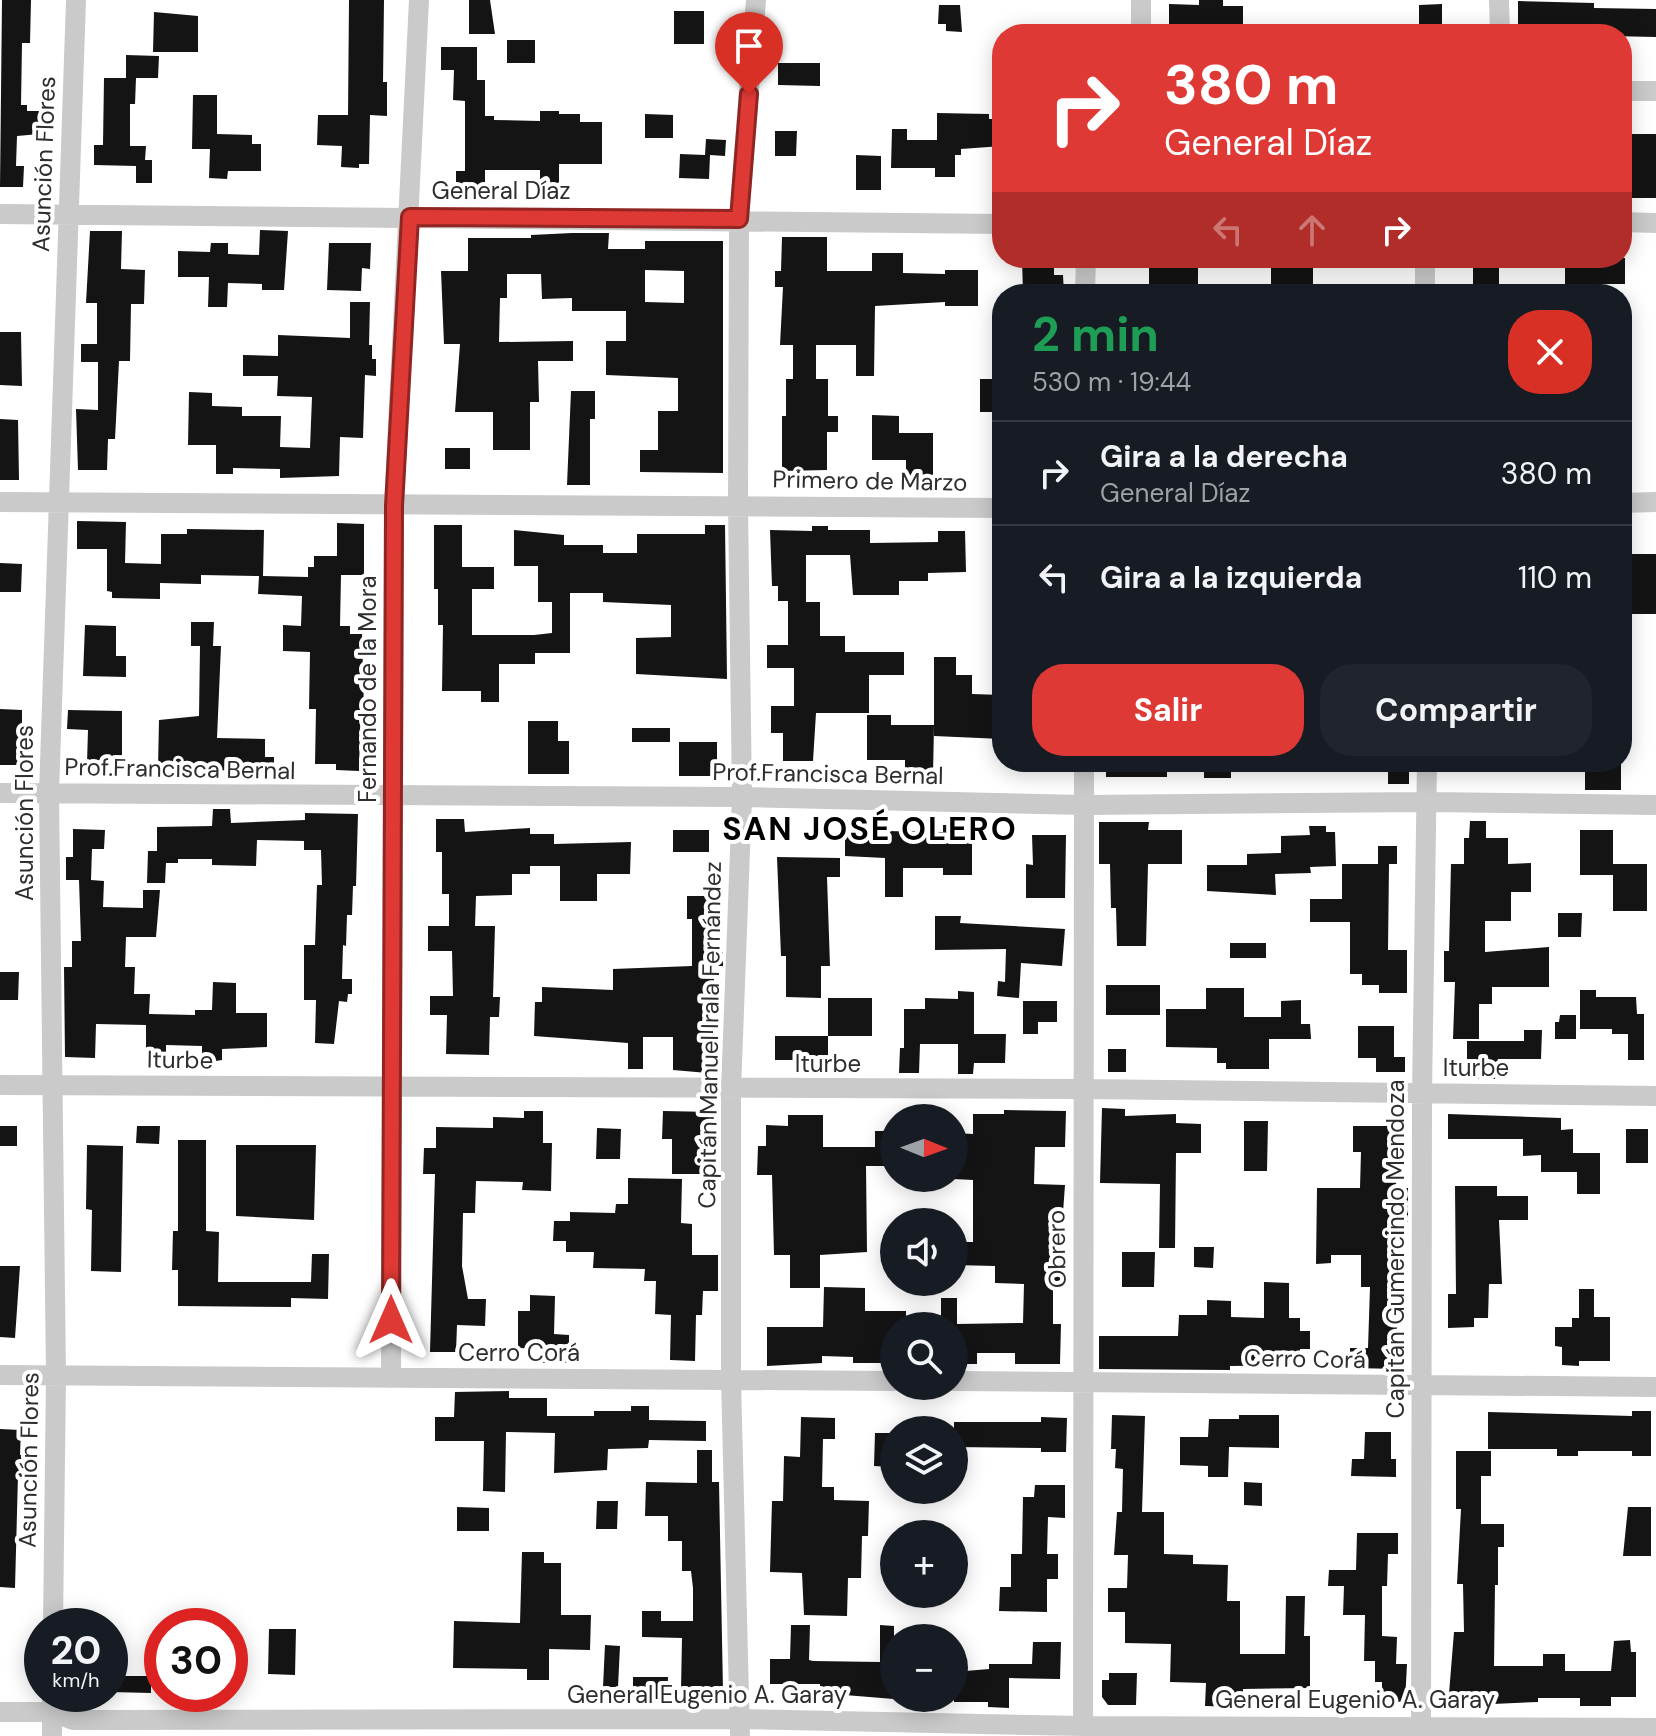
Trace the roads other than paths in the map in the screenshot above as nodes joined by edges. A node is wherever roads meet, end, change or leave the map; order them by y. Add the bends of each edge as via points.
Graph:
1 (76, 0) edge
2 (419, 0) edge
3 (756, 0) edge
4 (1141, 0) edge
5 (1499, 0) edge
6 (1141, 24) edge
7 (1500, 24) edge
8 (1632, 91) edge
9 (1656, 91) edge
10 (0, 214) edge
11 (68, 215) junction
12 (410, 217) junction
13 (739, 219) junction
14 (1632, 222) edge
15 (1656, 223) edge
16 (992, 224) edge
17 (0, 502) edge
18 (1656, 502) edge
19 (1632, 503) edge
20 (57, 504) junction
21 (738, 505) junction
22 (394, 506) junction
23 (992, 508) edge
24 (1084, 772) edge
25 (1427, 772) edge
26 (0, 793) edge
27 (49, 793) junction
28 (395, 797) junction
29 (742, 797) junction
30 (1427, 802) junction
31 (1084, 805) junction
32 (1656, 805) edge
33 (0, 1085) edge
34 (52, 1085) junction
35 (392, 1088) junction
36 (1082, 1089) junction
37 (731, 1090) junction
38 (1422, 1094) junction
39 (1656, 1096) edge
40 (0, 1375) edge
41 (56, 1376) junction
42 (391, 1378) junction
43 (731, 1380) junction
44 (880, 1381) edge
45 (968, 1381) edge
46 (1085, 1381) junction
47 (1423, 1386) junction
48 (1656, 1387) edge
49 (53, 1608) edge
50 (24, 1708) edge
51 (0, 1712) edge
52 (52, 1712) edge
53 (63, 1712) edge
54 (740, 1728) edge
55 (1656, 1728) edge
56 (379, 1729) edge
57 (1083, 1731) edge
58 (1420, 1731) edge
59 (52, 1736) edge

1 - 11 street, Asunción Flores
2 - 12 street, Fernando de la Mora
3 - 13 street, Capitán Manuel Irala Fernández
4 - 6 street
5 - 7 street
8 - 9 street
10 - 11 street, General Díaz
11 - 12 street, General Díaz
11 - 20 street, Asunción Flores
12 - 13 street, General Díaz
12 - 22 street, Fernando de la Mora
13 - 16 street, General Díaz
13 - 21 street, Capitán Manuel Irala Fernández
14 - 15 street
17 - 20 street, Primero de Marzo
18 - 19 street
20 - 22 street, Primero de Marzo
20 - 27 street, Asunción Flores
21 - 22 street, Primero de Marzo
21 - 23 street, Primero de Marzo
21 - 29 street, Capitán Manuel Irala Fernández
22 - 28 street, Fernando de la Mora
24 - 31 street, Obrero
25 - 30 street, Capitán Gumercindo Mendoza
26 - 27 street, Prof.Francisca Bernal
27 - 28 street, Prof.Francisca Bernal
27 - 34 street, Asunción Flores
28 - 29 street, Prof.Francisca Bernal
28 - 35 street, Fernando de la Mora
29 - 31 street, Prof.Francisca Bernal
29 - 37 street, Capitán Manuel Irala Fernández
30 - 31 street, Prof.Francisca Bernal
30 - 32 street, Prof.Francisca Bernal
30 - 38 street, Capitán Gumercindo Mendoza
31 - 36 street, Obrero
33 - 34 street, Iturbe
34 - 35 street, Iturbe
34 - 41 street, Asunción Flores
35 - 37 street, Iturbe
35 - 42 street, Fernando de la Mora
36 - 37 street, Iturbe
36 - 38 street, Iturbe
36 - 46 street, Obrero
37 - 43 street, Capitán Manuel Irala Fernández
38 - 39 street, Iturbe
38 - 47 street, Capitán Gumercindo Mendoza
40 - 41 street, Cerro Corá
41 - 42 street, Cerro Corá
41 - 49 street, Asunción Flores
42 - 43 street, Cerro Corá
43 - 44 street, Cerro Corá
43 - 54 street, Capitán Manuel Irala Fernández
45 - 46 street, Cerro Corá
46 - 47 street, Cerro Corá
46 - 57 street, Obrero
47 - 48 street, Cerro Corá
47 - 58 street, Capitán Gumercindo Mendoza
50 - 51 street, General Eugenio A. Garay
52 - 59 street
53 - 56 street, General Eugenio A. Garay via 73,1720
54 - 56 street, General Eugenio A. Garay
54 - 57 street, General Eugenio A. Garay
55 - 58 street, General Eugenio A. Garay
57 - 58 street, General Eugenio A. Garay

